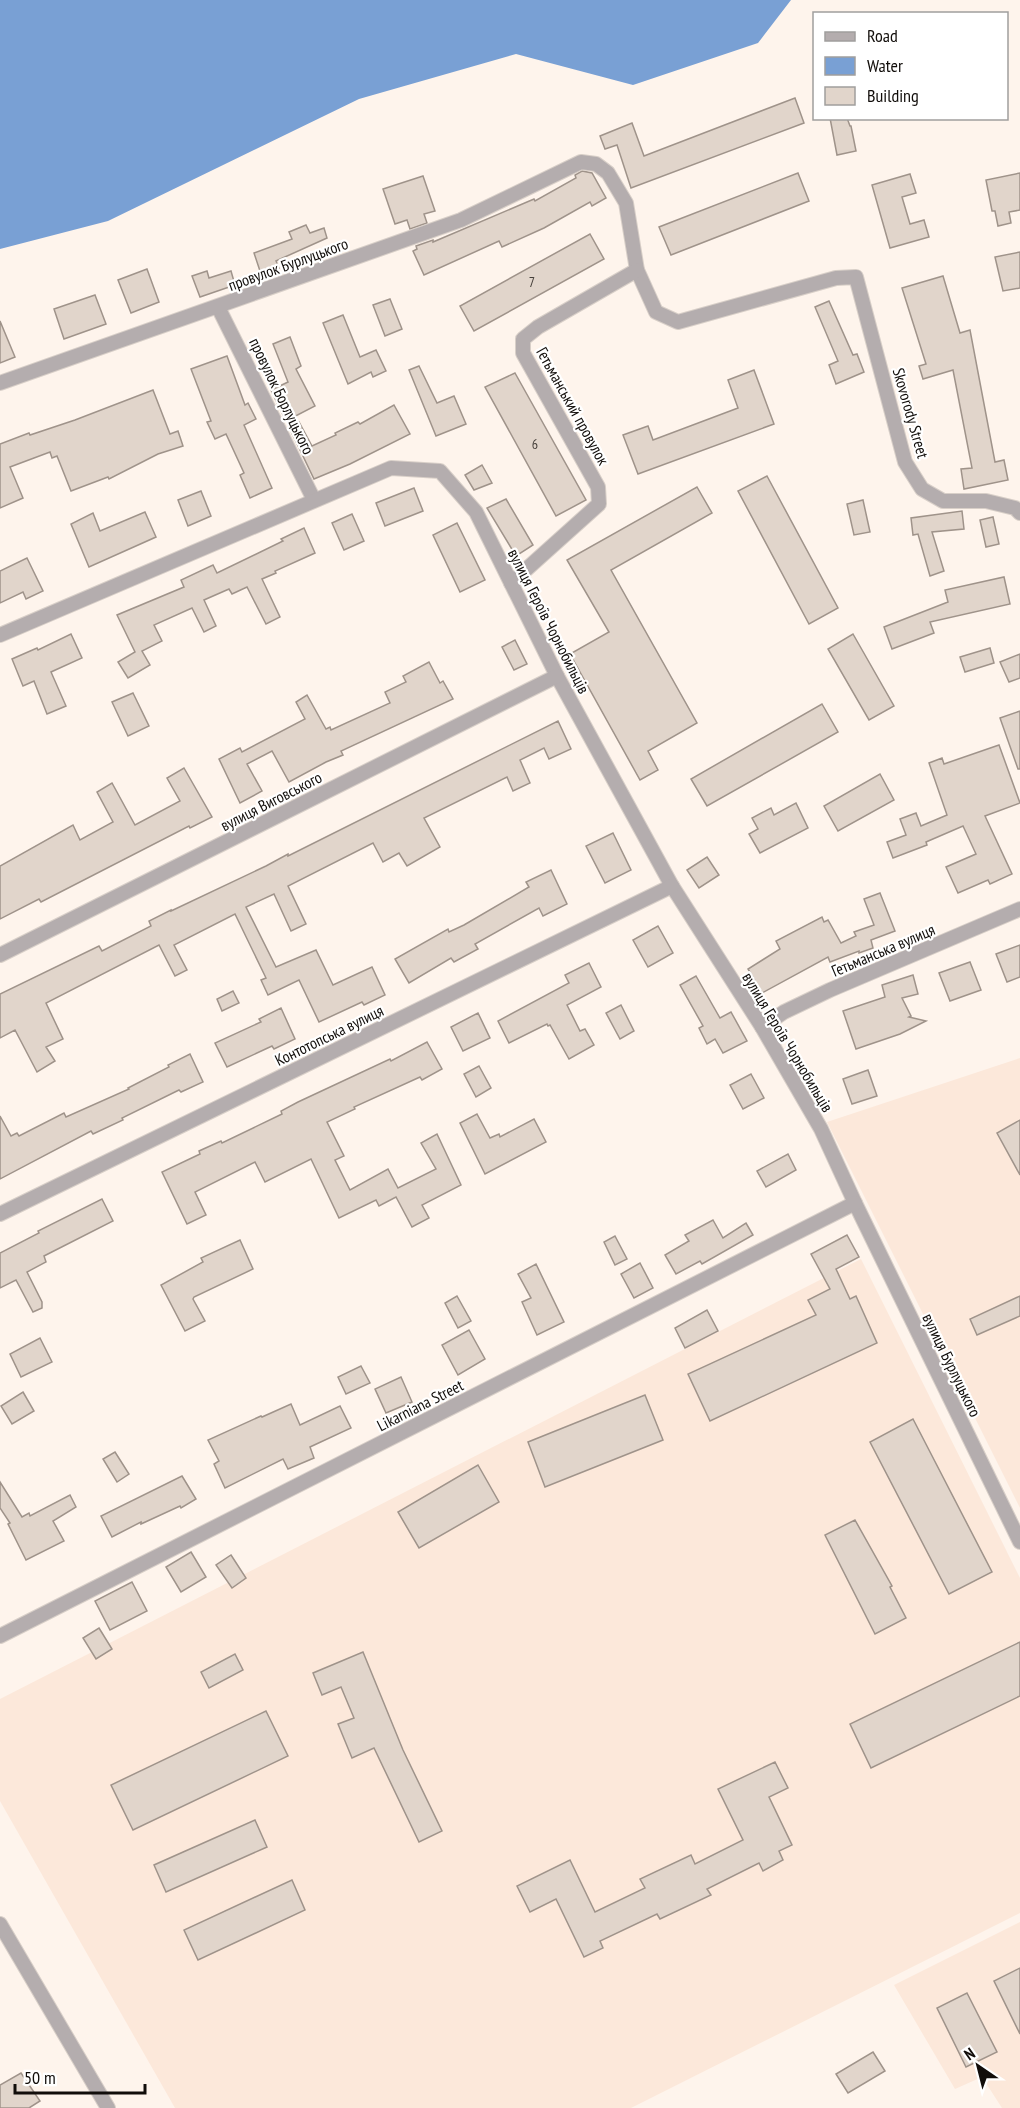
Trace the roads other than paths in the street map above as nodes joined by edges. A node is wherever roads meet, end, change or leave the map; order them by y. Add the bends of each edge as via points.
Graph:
1 (637, 270) junction
2 (218, 307) junction
3 (0, 383) edge
4 (314, 501) junction
5 (1020, 513) edge
6 (511, 583) junction
7 (0, 635) edge
8 (557, 676) junction
9 (672, 886) junction
10 (1020, 909) edge
11 (0, 955) edge
12 (762, 1027) junction
13 (855, 1203) junction
14 (0, 1214) edge
15 (1020, 1542) edge
16 (0, 1636) edge
17 (0, 1924) edge
18 (108, 2108) edge

1 - 2 street, провулок Бурлуцького via 626,203 608,173 596,164 581,162 461,220
1 - 5 street, Skovorody Street via 656,312 678,322 836,278 856,277 905,462 922,489 943,501 986,501 1015,508
1 - 6 street, Гетьманський провулок via 523,339 523,352 598,487 598,504
2 - 3 street, провулок Бурлуцького
2 - 4 street, провулок Борлуцького
4 - 6 street, вулиця Героїв Чорнобильців via 391,468 440,471 476,512
4 - 7 street, вулиця Героїв Чорнобильців
6 - 8 street, вулиця Героїв Чорнобильців
8 - 9 street, вулиця Героїв Чорнобильців
8 - 11 street, вулиця Виговського
9 - 12 street, вулиця Героїв Чорнобильців
9 - 14 street, Контотопська вулиця
10 - 12 street, Гетьманська вулиця via 831,990
12 - 13 street, вулиця Героїв Чорнобильців via 821,1129
13 - 15 street, вулиця Бурлуцького
13 - 16 street, Likarniana Street
17 - 18 street

